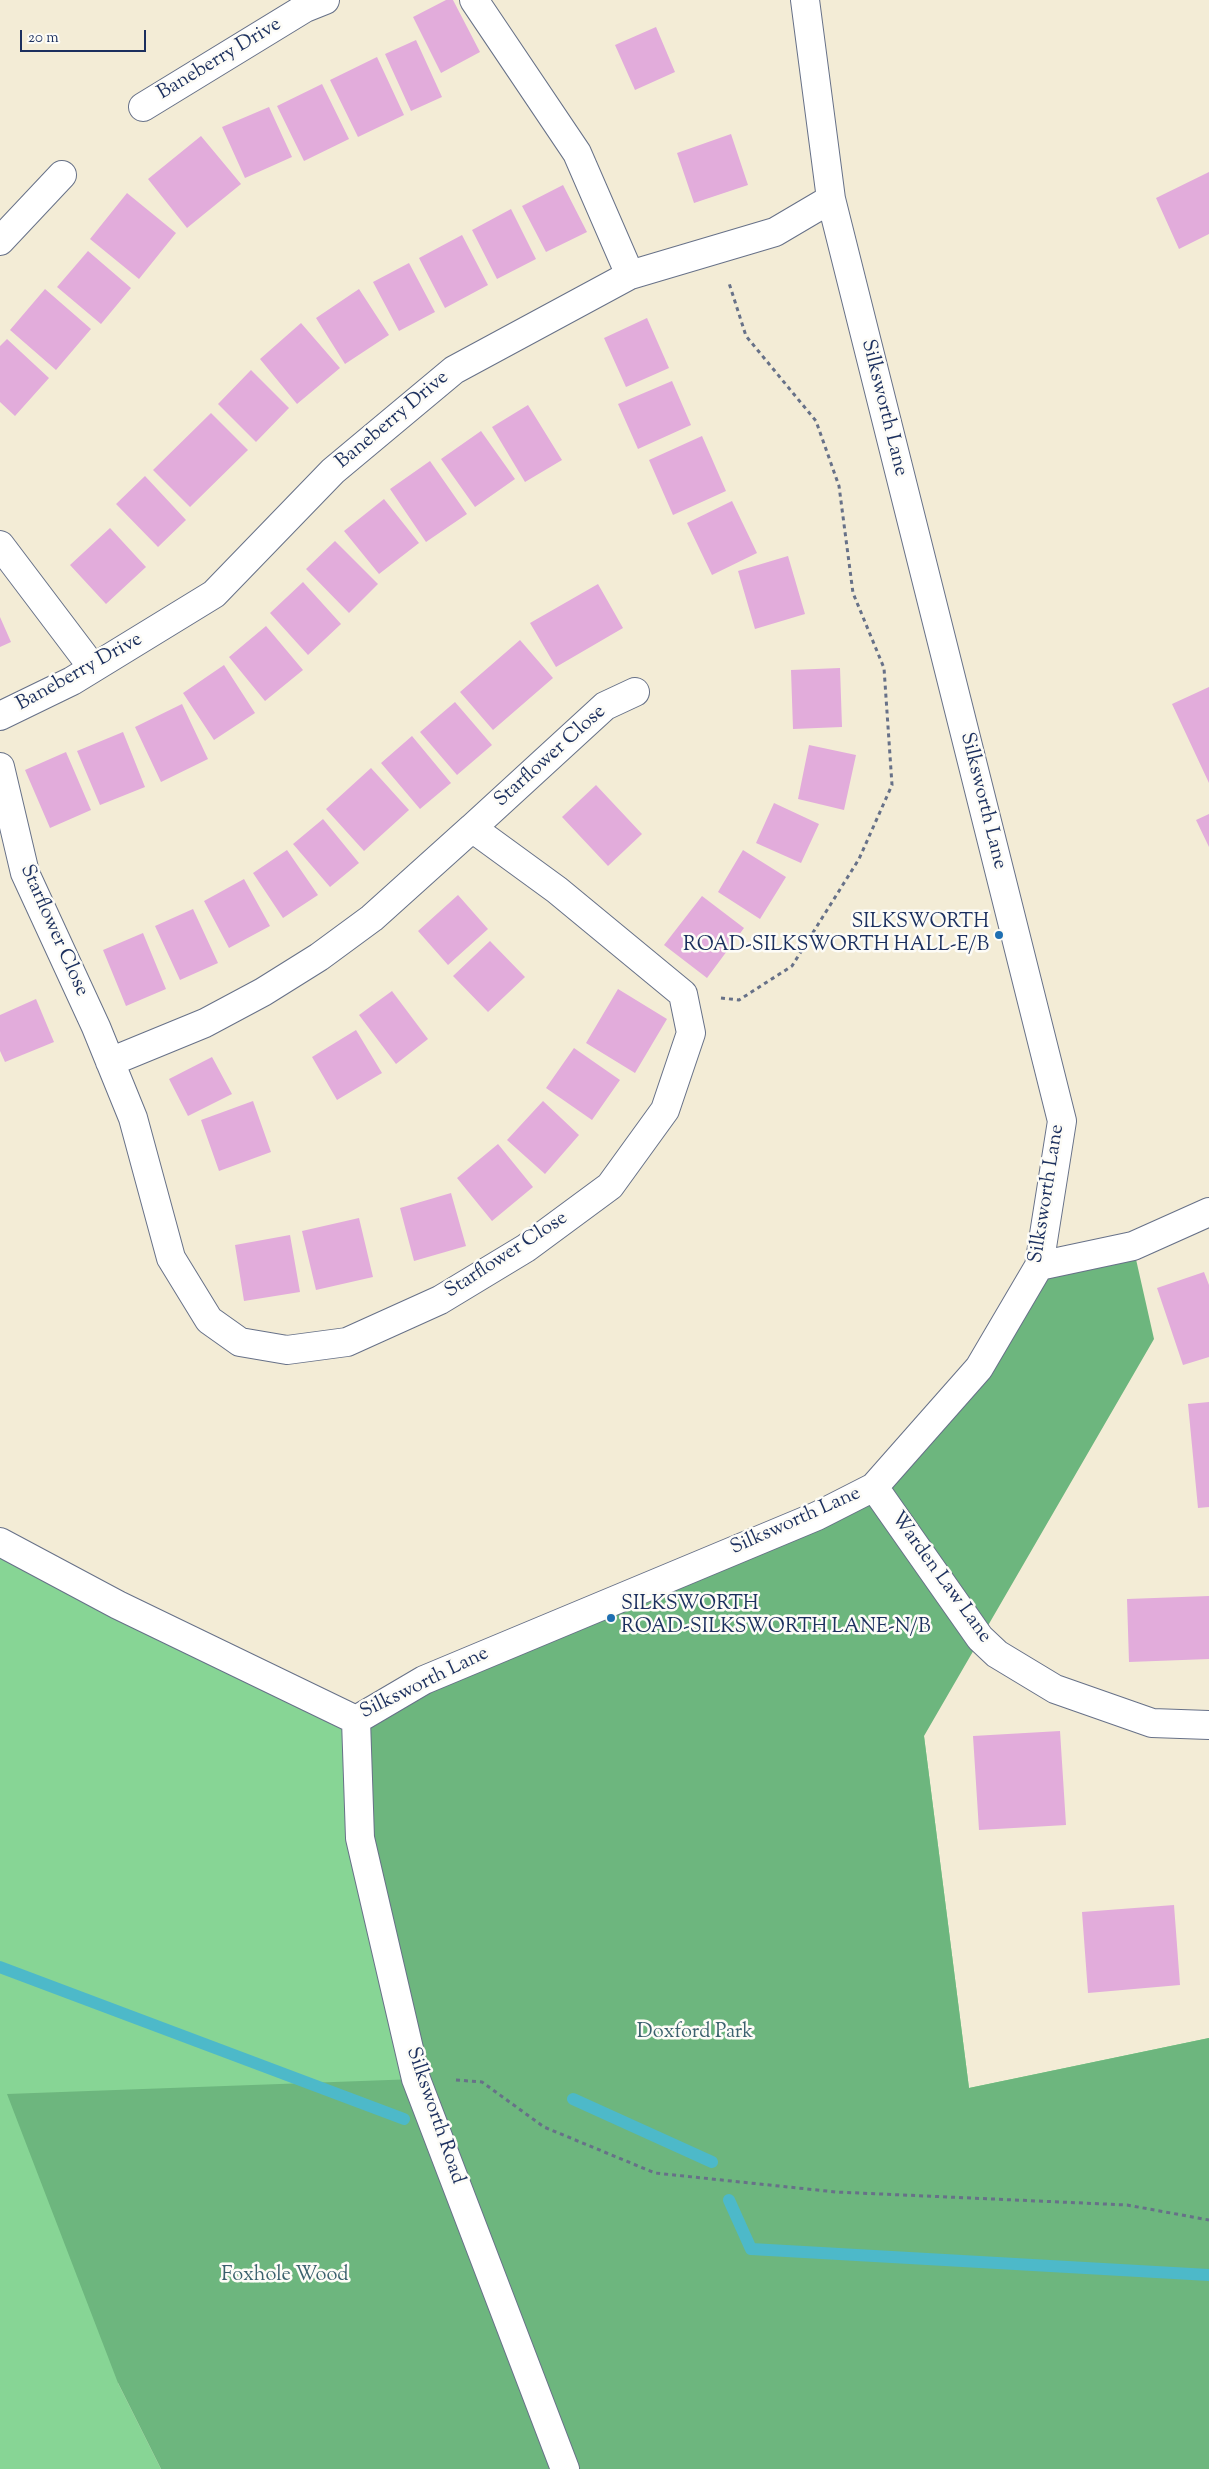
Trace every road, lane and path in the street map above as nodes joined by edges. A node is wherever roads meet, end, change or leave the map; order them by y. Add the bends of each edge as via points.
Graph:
1 (325, 0) edge
2 (474, 0) edge
3 (805, 0) edge
4 (143, 107) dead end
5 (62, 175) dead end
6 (831, 199) junction
7 (0, 241) edge
8 (717, 249) junction
9 (630, 275) junction
10 (0, 545) edge
11 (94, 668) junction
12 (635, 692) dead end
13 (0, 716) edge
14 (0, 767) edge
15 (472, 828) junction
16 (683, 994) junction
17 (110, 1062) junction
18 (1209, 1212) edge
19 (1039, 1266) junction
20 (874, 1487) junction
21 (0, 1542) edge
22 (356, 1720) junction
23 (1209, 1725) edge
24 (416, 2079) junction
25 (1209, 2220) edge
26 (565, 2469) edge

1 - 4 street, Baneberry Drive via 305,8
2 - 9 street via 577,153
3 - 6 street, Silksworth Lane
5 - 7 street
6 - 8 street, Baneberry Drive via 776,232
6 - 19 street, Silksworth Lane via 1062,1121
8 - 9 street, Baneberry Drive
8 - 16 path via 746,336 816,421 839,486 853,592 884,668 892,785 859,859 792,966 739,1000
9 - 11 street, Baneberry Drive via 454,370 333,471 214,594
10 - 11 street
11 - 13 street, Baneberry Drive
12 - 15 street, Starflower Close via 605,706
14 - 17 street, Starflower Close via 25,873
15 - 16 street via 557,890
15 - 17 street, Starflower Close via 372,918 319,958 205,1023
16 - 17 street, Starflower Close via 691,1033 666,1110 610,1186 526,1248 440,1300 347,1342 287,1350 240,1342 209,1320 171,1258 133,1118
18 - 19 street via 1133,1246
19 - 20 street, Silksworth Lane via 979,1368
20 - 22 street, Silksworth Lane via 817,1516 424,1680
20 - 23 street, Warden Law Lane via 980,1638 997,1654 1055,1690 1152,1723
21 - 22 street, Silksworth Lane via 118,1604
22 - 24 street, Silksworth Road via 360,1838
24 - 25 path via 482,2082 544,2126 655,2173 836,2192 1127,2205
24 - 26 street, Silksworth Road

